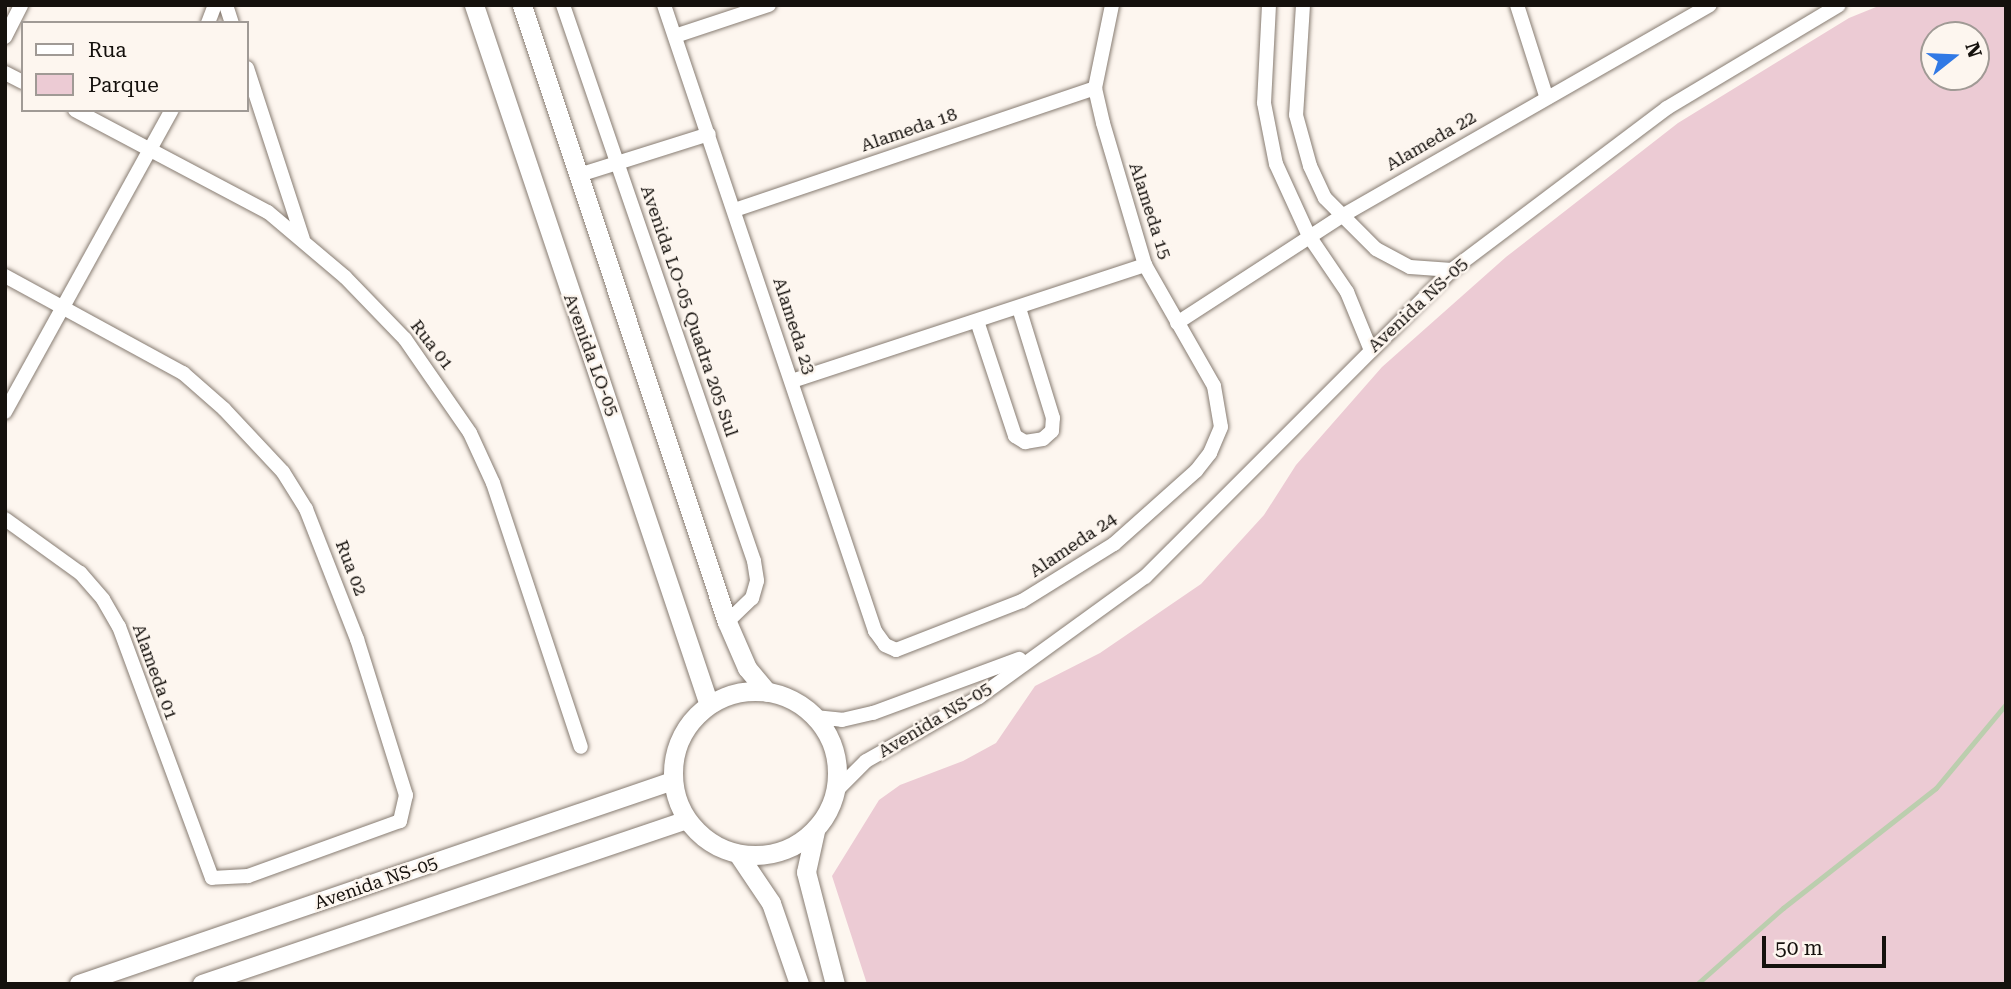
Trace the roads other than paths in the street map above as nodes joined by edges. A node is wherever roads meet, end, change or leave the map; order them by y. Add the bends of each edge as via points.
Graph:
1 (21, 5) edge
2 (474, 5) edge
3 (522, 5) edge
4 (564, 5) edge
5 (664, 5) edge
6 (769, 5) edge
7 (1112, 5) edge
8 (1269, 5) edge
9 (1303, 5) edge
10 (1517, 5) edge
11 (1710, 5) edge
12 (1839, 5) edge
13 (675, 36) junction
14 (5, 37) edge
15 (248, 71) edge
16 (5, 73) edge
17 (21, 81) edge
18 (1095, 88) junction
19 (1546, 96) junction
20 (79, 112) edge
21 (171, 112) edge
22 (709, 134) junction
23 (152, 152) junction
24 (618, 162) junction
25 (579, 174) junction
26 (736, 210) junction
27 (1340, 217) junction
28 (1309, 236) junction
29 (303, 239) junction
30 (1145, 265) junction
31 (1452, 270) junction
32 (5, 276) edge
33 (1019, 308) junction
34 (60, 309) junction
35 (977, 321) junction
36 (1177, 323) junction
37 (1370, 348) junction
38 (792, 381) junction
39 (5, 412) edge
40 (1222, 414) joint
41 (5, 519) edge
42 (727, 622) junction
43 (897, 650) joint
44 (1036, 652) junction
45 (767, 692) junction
46 (709, 705) junction
47 (815, 717) junction
48 (581, 747) dead end
49 (673, 781) junction
50 (836, 791) junction
51 (687, 820) junction
52 (815, 831) junction
53 (738, 854) junction
54 (212, 878) joint
55 (79, 984) edge
56 (202, 984) edge
57 (799, 984) edge
58 (835, 984) edge

1 - 14 street
2 - 46 main road, Avenida LO-05
3 - 25 main road
4 - 24 street, Avenida LO-05 Quadra 205 Sul
5 - 13 street, Alameda 23
6 - 13 street
7 - 18 street, Alameda 15
8 - 28 street via 1264,103 1268,139
9 - 27 street via 1296,115 1310,166
10 - 19 street
11 - 19 street, Alameda 22
12 - 31 street, Avenida NS-05 via 1667,108
13 - 22 street, Alameda 23
15 - 29 street
16 - 17 street
18 - 26 street, Alameda 18
18 - 30 street, Alameda 15
19 - 27 street, Alameda 22
20 - 23 street, Rua 01
21 - 23 street
22 - 24 street
22 - 26 street, Alameda 23
23 - 29 street, Rua 01 via 268,212
23 - 34 street
24 - 25 street
24 - 42 street, Avenida LO-05 Quadra 205 Sul via 754,561 752,598
25 - 42 main road
26 - 38 street, Alameda 23
27 - 28 street, Alameda 22
27 - 31 street via 1361,239 1410,267
28 - 36 street, Alameda 22
28 - 37 street via 1347,292
29 - 48 street, Rua 01 via 405,339 470,433 511,533
30 - 33 street
30 - 36 street, Alameda 15
31 - 37 street, Avenida NS-05
32 - 34 street, Rua 02
33 - 35 street
33 - 35 street via 1052,418 1052,431 1043,439 1026,442 1015,436
34 - 39 street
34 - 54 street, Rua 02 via 183,373 225,409 283,472 306,509 334,573 405,795 397,822 248,876
35 - 38 street
36 - 40 street, Alameda 15 via 1214,386
37 - 44 street, Avenida NS-05 via 1222,505 1146,577
38 - 43 street, Alameda 23 via 875,631 885,645
40 - 43 street, Alameda 24 via 1210,453 1196,471 1114,544 1022,601
41 - 54 street, Alameda 01 via 64,560 103,599 119,627
42 - 45 main road via 747,668
44 - 47 street, Avenida NS-05 via 873,713 842,720
44 - 50 street, Avenida NS-05 via 979,697 866,761
45 - 46 main road via 738,692
45 - 47 main road via 793,700
46 - 49 main road via 682,734
47 - 50 main road via 830,740 837,765
49 - 51 main road
49 - 55 street, Avenida NS-05
50 - 52 main road
51 - 53 main road via 709,842
51 - 56 street
52 - 53 main road via 779,852
52 - 58 main road via 806,872
53 - 57 main road via 771,903

